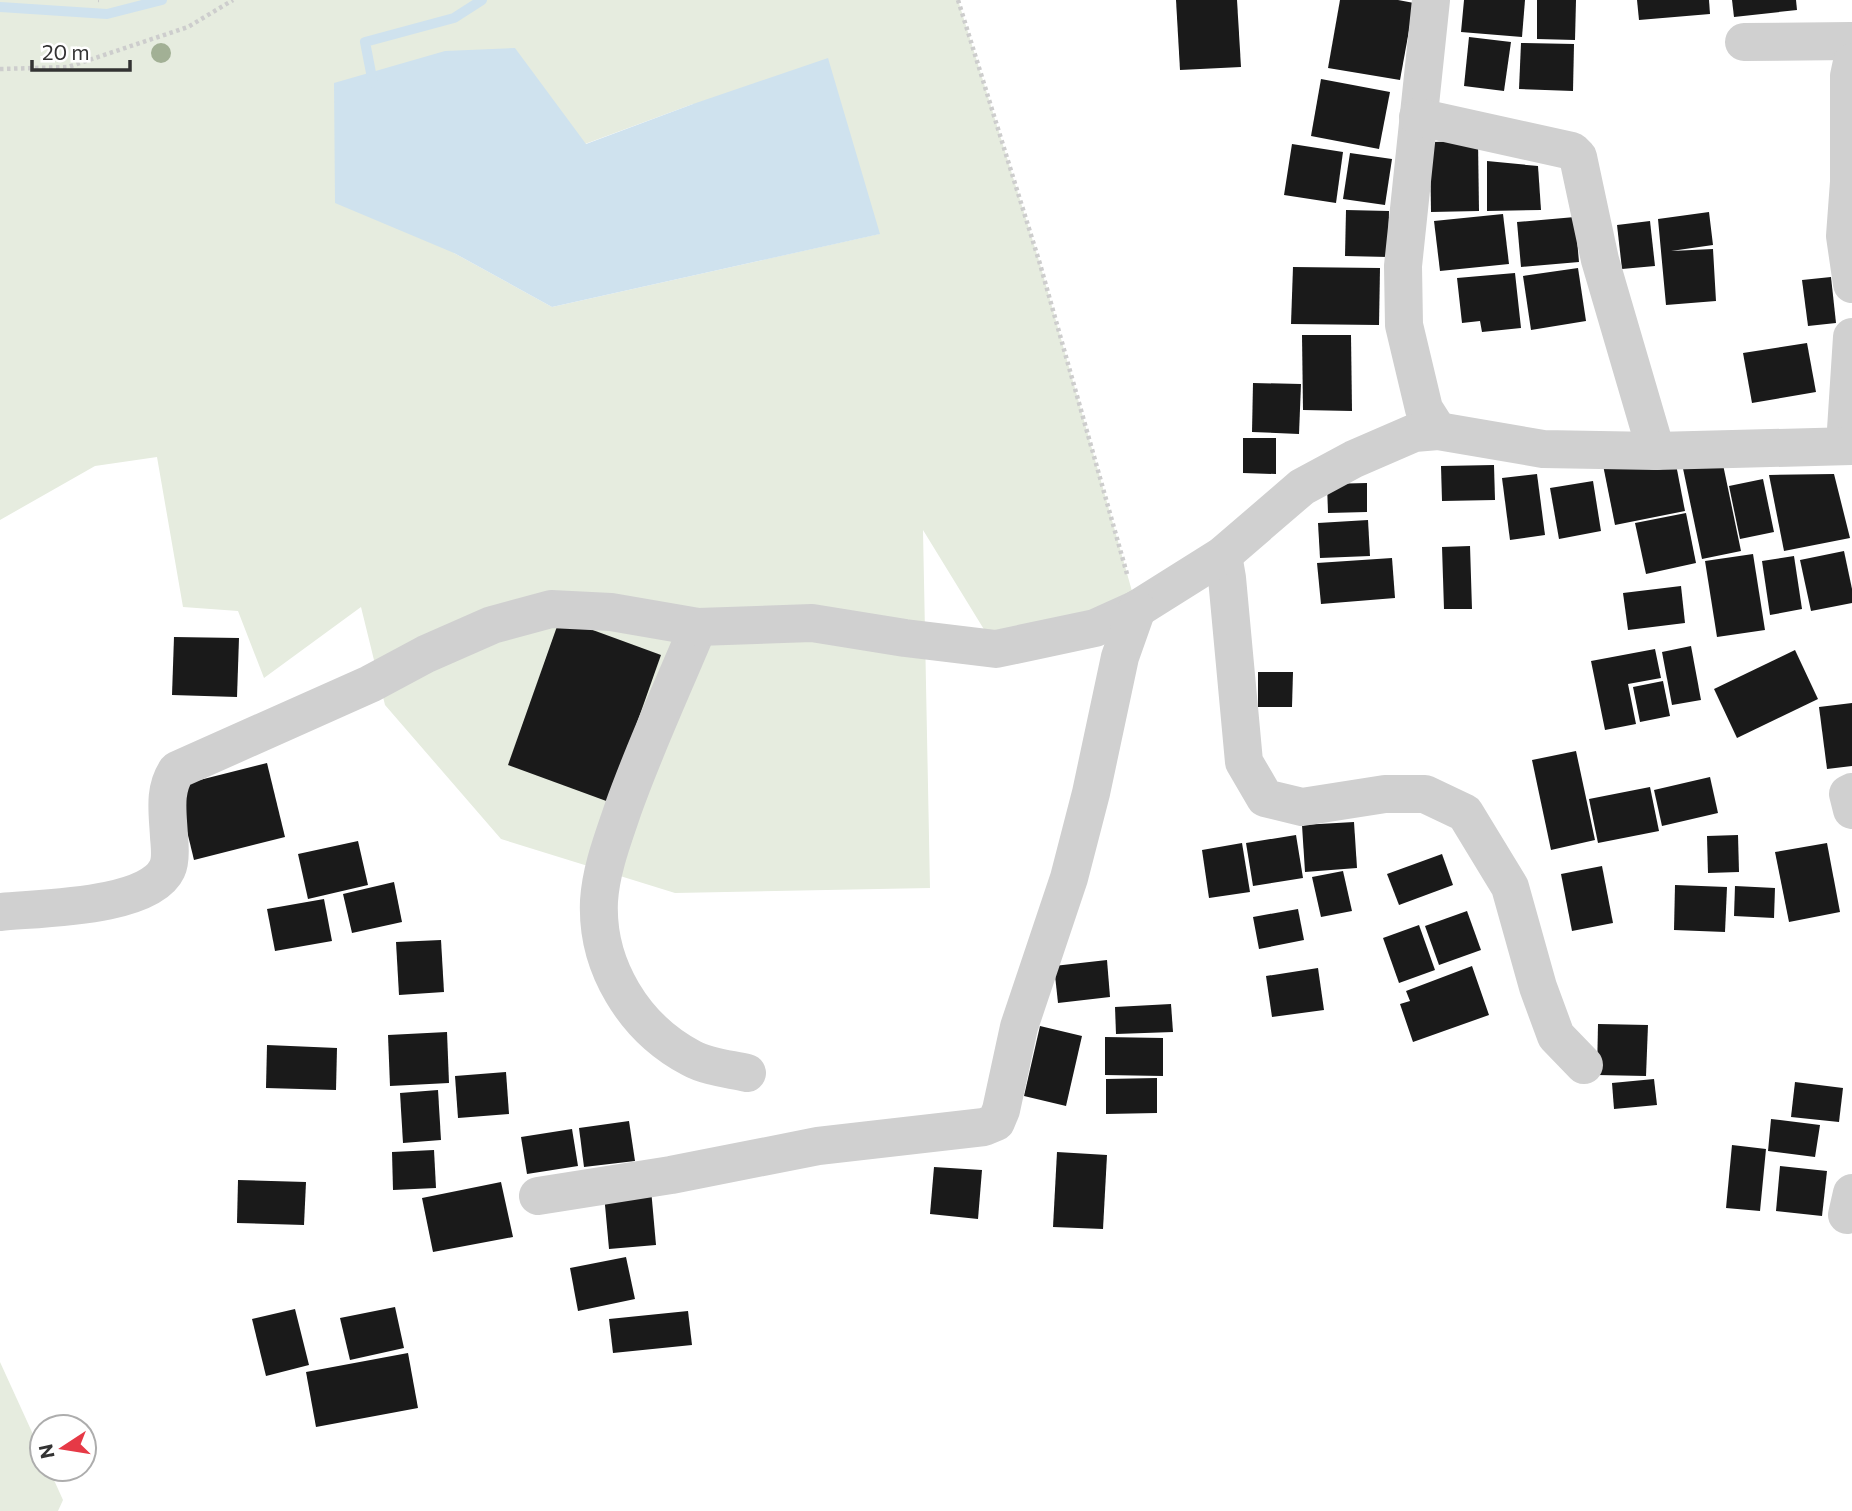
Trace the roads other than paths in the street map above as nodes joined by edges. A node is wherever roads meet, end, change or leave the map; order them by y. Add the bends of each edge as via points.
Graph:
1 (1431, 0) edge
2 (1744, 42) dead end
3 (1851, 64) edge
4 (1418, 117) junction
5 (1852, 284) edge
6 (1852, 337) edge
7 (1438, 431) junction
8 (1849, 445) edge
9 (1657, 451) junction
10 (1223, 555) junction
11 (1138, 609) junction
12 (698, 627) junction
13 (1852, 792) edge
14 (1852, 810) edge
15 (0, 912) edge
16 (1584, 1065) dead end
17 (747, 1073) dead end
18 (538, 1196) dead end

1 - 4 street
2 - 3 street
3 - 5 street via 1845,236
4 - 7 street via 1403,266 1404,326 1424,409
4 - 9 street via 1572,151 1578,157 1600,260
6 - 8 street
7 - 9 street via 1544,449
7 - 10 street via 1414,433 1387,444 1302,487
8 - 9 street
10 - 11 street
10 - 16 street via 1244,762 1265,797 1302,807 1385,794 1425,794 1465,813 1510,887 1556,1036
11 - 12 street via 1095,628 996,649 812,623
11 - 18 street via 1120,657 1069,878 1019,1027 996,1122 984,1128 818,1146
12 - 15 street via 611,612 551,609 492,625 177,770 167,795 167,869 155,884 134,895 87,904
12 - 17 street via 609,849 602,876 600,929 605,956 621,993 652,1031 692,1059
13 - 14 street via 1848,794

